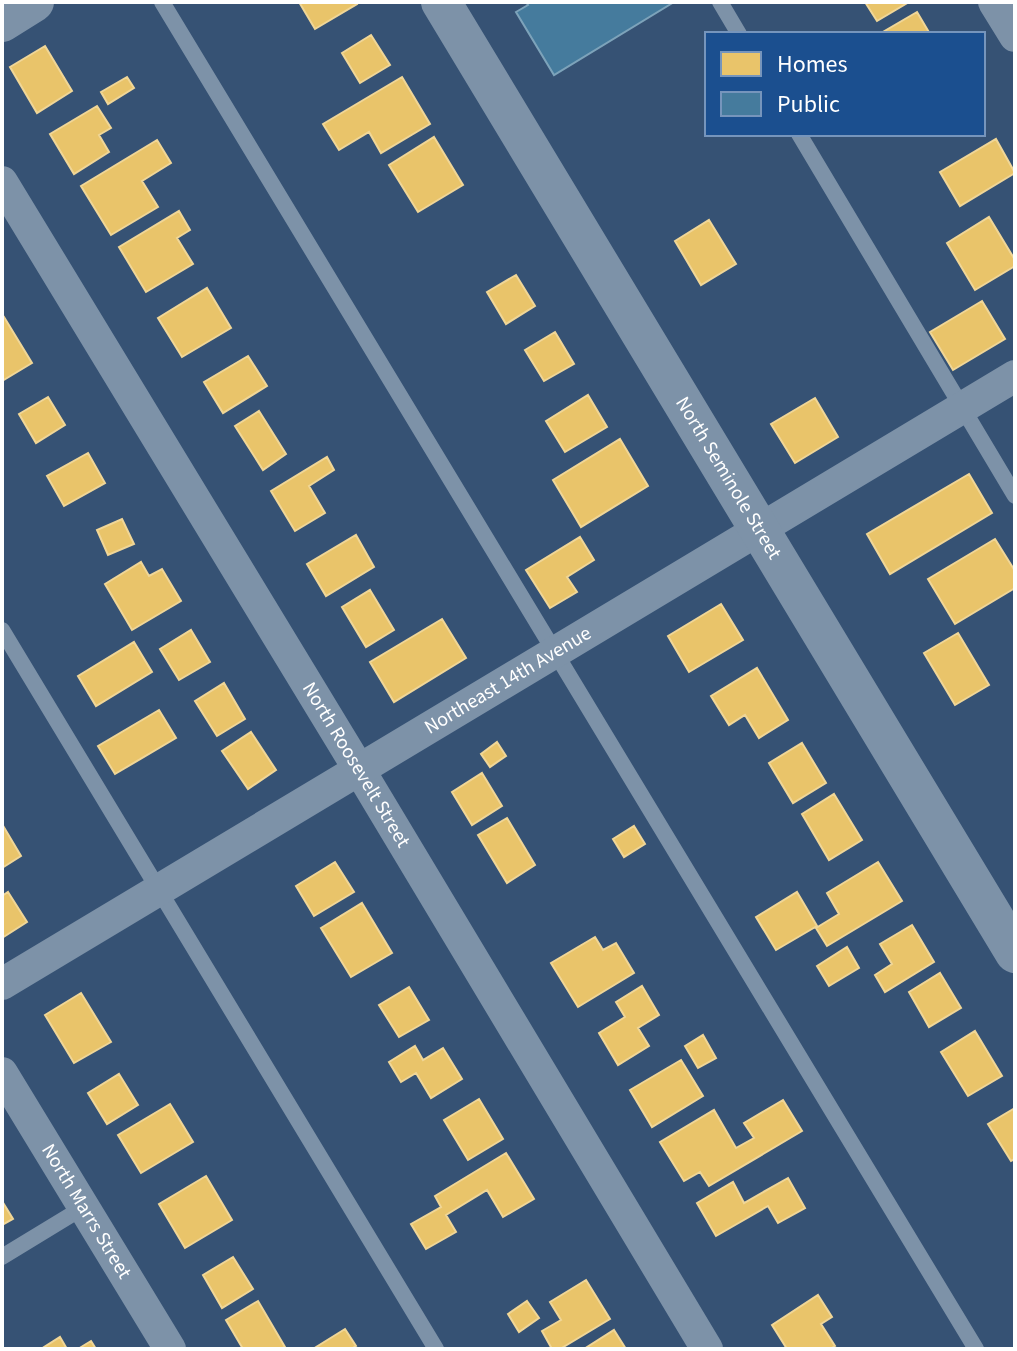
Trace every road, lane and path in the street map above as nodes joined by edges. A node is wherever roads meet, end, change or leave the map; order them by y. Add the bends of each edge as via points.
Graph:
1 (34, 2) edge
2 (162, 2) edge
3 (441, 2) edge
4 (720, 2) edge
5 (994, 2) edge
6 (2, 22) edge
7 (738, 32) edge
8 (1015, 36) edge
9 (800, 136) edge
10 (2, 182) edge
11 (1015, 376) edge
12 (961, 408) junction
13 (1015, 496) edge
14 (760, 531) junction
15 (2, 630) edge
16 (556, 653) junction
17 (360, 771) junction
18 (159, 890) junction
19 (1015, 953) edge
20 (2, 984) edge
21 (2, 1073) edge
22 (84, 1207) junction
23 (2, 1257) edge
24 (170, 1349) edge
25 (436, 1349) edge
26 (707, 1349) edge
27 (976, 1349) edge

1 - 6 street
2 - 16 lane
3 - 14 street, North Seminole Street
4 - 7 lane
5 - 8 street
9 - 12 lane
10 - 17 street, North Roosevelt Street
11 - 12 street, Northeast 14th Avenue
12 - 13 lane
12 - 14 street, Northeast 14th Avenue
14 - 16 street, Northeast 14th Avenue
14 - 19 street, North Seminole Street
15 - 18 lane
16 - 17 street, Northeast 14th Avenue
16 - 27 lane
17 - 18 street, Northeast 14th Avenue
17 - 26 street, North Roosevelt Street
18 - 20 street, Northeast 14th Avenue
18 - 25 lane
21 - 22 street, North Marrs Street
22 - 23 lane
22 - 24 street, North Marrs Street

